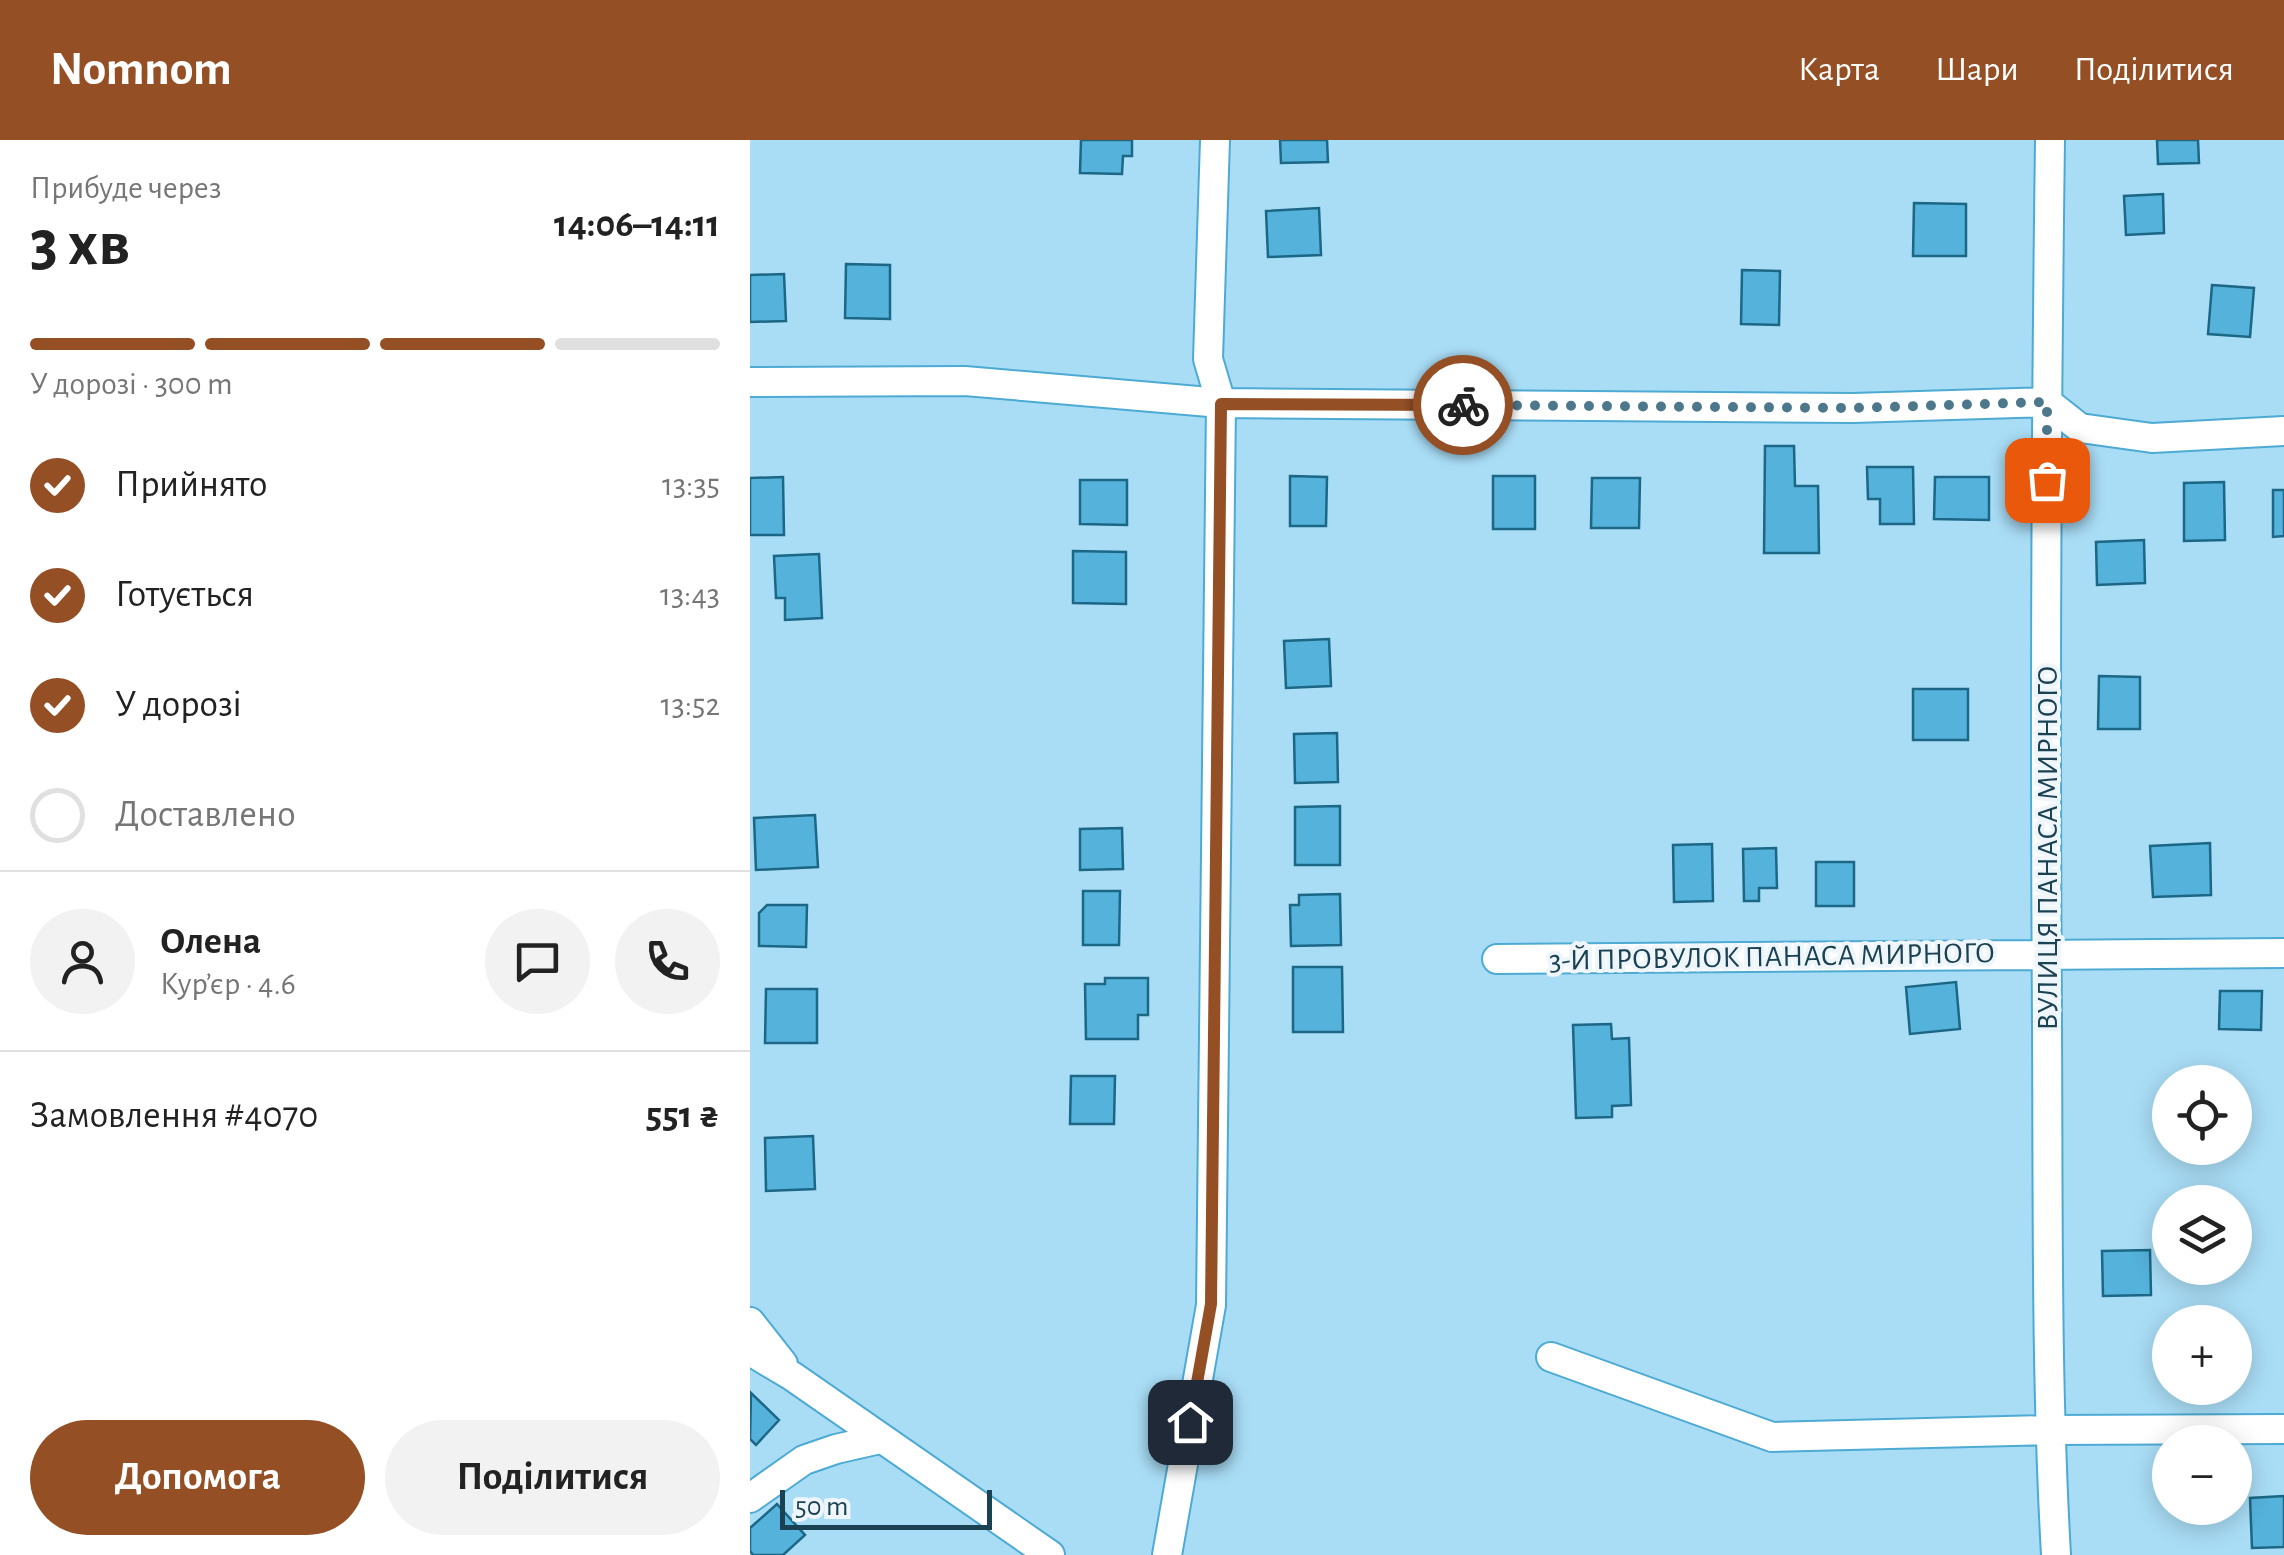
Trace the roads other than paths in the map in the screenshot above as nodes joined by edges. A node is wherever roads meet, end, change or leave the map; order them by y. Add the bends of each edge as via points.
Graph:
1 (1215, 140) edge
2 (2050, 140) edge
3 (750, 382) edge
4 (2047, 402) junction
5 (1221, 404) junction
6 (2284, 431) edge
7 (2046, 953) junction
8 (2284, 953) edge
9 (1497, 958) dead end
10 (750, 1322) edge
11 (750, 1351) edge
12 (1551, 1357) dead end
13 (792, 1376) junction
14 (2284, 1429) edge
15 (2049, 1430) junction
16 (880, 1439) junction
17 (750, 1498) edge
18 (1050, 1555) edge
19 (1167, 1555) edge
20 (2056, 1555) edge

1 - 5 street via 1208,358
2 - 4 street, ВУЛИЦЯ ПАНАСА МИРНОГО
3 - 5 street via 965,380
4 - 5 street via 1853,408
4 - 6 street via 2080,428 2152,438
4 - 7 street, ВУЛИЦЯ ПАНАСА МИРНОГО
5 - 19 street via 1211,1304
7 - 8 street, 3-Й ПРОВУЛОК ПАНАСА МИРНОГО
7 - 9 street, 3-Й ПРОВУЛОК ПАНАСА МИРНОГО
7 - 15 street, ВУЛИЦЯ ПАНАСА МИРНОГО
10 - 13 street
11 - 13 street
12 - 15 street via 1772,1437
13 - 16 street
14 - 15 street
15 - 20 street, ВУЛИЦЯ ПАНАСА МИРНОГО
16 - 17 street via 804,1460
16 - 18 street

